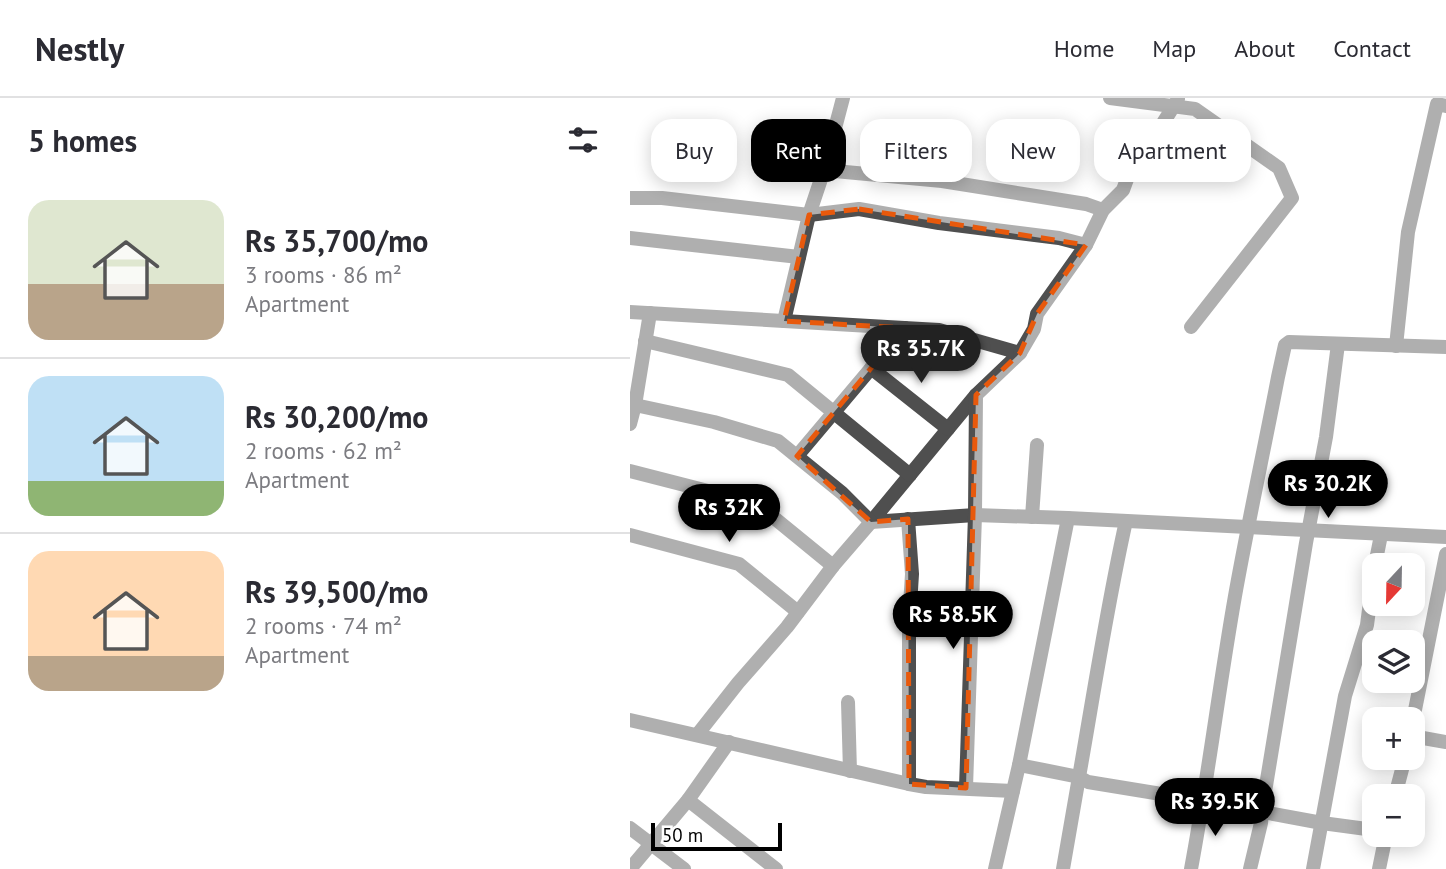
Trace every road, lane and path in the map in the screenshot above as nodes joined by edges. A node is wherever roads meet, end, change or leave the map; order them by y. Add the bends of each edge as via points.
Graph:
1 (843, 98) edge
2 (1110, 98) edge
3 (1176, 102) edge
4 (1446, 106) edge
5 (837, 119) edge
6 (846, 172) edge
7 (820, 182) edge
8 (630, 198) edge
9 (1103, 210) junction
10 (809, 215) junction
11 (630, 238) edge
12 (1086, 245) junction
13 (799, 257) junction
14 (630, 312) edge
15 (650, 313) junction
16 (784, 321) junction
17 (1192, 327) dead end
18 (905, 328) junction
19 (645, 341) junction
20 (1338, 344) junction
21 (1396, 346) junction
22 (1446, 347) edge
23 (1020, 353) junction
24 (871, 368) junction
25 (976, 395) junction
26 (635, 405) junction
27 (834, 412) junction
28 (630, 424) edge
29 (948, 429) junction
30 (1037, 445) dead end
31 (797, 456) junction
32 (630, 471) edge
33 (910, 475) junction
34 (975, 515) junction
35 (1032, 517) junction
36 (1068, 518) junction
37 (908, 519) junction
38 (1125, 521) junction
39 (871, 522) junction
40 (1249, 527) junction
41 (1308, 530) junction
42 (630, 535) edge
43 (1381, 535) junction
44 (1446, 537) edge
45 (1377, 553) edge
46 (1446, 554) edge
47 (833, 566) junction
48 (798, 612) junction
49 (1368, 616) edge
50 (848, 702) dead end
51 (1416, 707) edge
52 (630, 720) edge
53 (697, 735) junction
54 (1425, 738) edge
55 (1446, 741) edge
56 (729, 743) junction
57 (1019, 765) junction
58 (850, 771) junction
59 (1079, 777) junction
60 (909, 784) junction
61 (966, 788) junction
62 (1013, 791) junction
63 (688, 800) junction
64 (1204, 801) junction
65 (1262, 812) junction
66 (1322, 823) junction
67 (630, 828) edge
68 (1362, 828) edge
69 (651, 844) junction
70 (1384, 847) edge
71 (774, 868) edge
72 (630, 869) edge
73 (684, 869) edge
74 (995, 869) edge
75 (1063, 869) edge
76 (1191, 869) edge
77 (1250, 869) edge
78 (1313, 869) edge
79 (1379, 869) edge

1 - 5 street
2 - 3 street
3 - 9 street via 1145,152 1134,160 1123,190
3 - 17 street via 1195,109 1279,168 1292,198
4 - 21 street via 1437,104 1408,232
6 - 9 street via 942,181
7 - 10 street
8 - 10 street
9 - 12 street
10 - 12 street via 859,209
10 - 13 street
11 - 13 street
12 - 23 street via 1037,314
13 - 16 street
14 - 15 street
15 - 16 street
15 - 19 street
16 - 18 street
18 - 23 street via 939,330
18 - 24 street
19 - 26 street
19 - 27 street via 788,375
20 - 21 street
20 - 40 street via 1285,345
20 - 41 street
21 - 22 street
23 - 25 street
24 - 27 street
24 - 29 street
25 - 29 street
25 - 34 street
26 - 28 street
26 - 31 street via 755,433 778,441
27 - 31 street
27 - 33 street
29 - 33 street
30 - 35 street
31 - 39 street
32 - 47 street via 762,508
33 - 39 street
34 - 35 street
34 - 37 street
34 - 61 street
35 - 36 street
36 - 38 street
36 - 57 street
37 - 39 street
37 - 60 street via 912,574
38 - 40 street
38 - 59 street
39 - 47 street
40 - 41 street
40 - 64 street
41 - 43 street
41 - 65 street
42 - 48 street via 739,564
43 - 44 street
43 - 45 street
46 - 51 street
47 - 48 street
48 - 53 street
49 - 66 street via 1345,696
50 - 58 street
52 - 53 street
53 - 56 street
54 - 55 street
56 - 58 street
56 - 63 street
57 - 59 street
57 - 62 street
58 - 60 street
59 - 64 street
59 - 75 street
60 - 61 street
61 - 62 street
62 - 74 street
63 - 69 street
63 - 71 street
64 - 65 street
64 - 76 street
65 - 66 street
65 - 77 street
66 - 68 street
66 - 78 street
67 - 69 street
69 - 72 street
69 - 73 street
70 - 79 street

